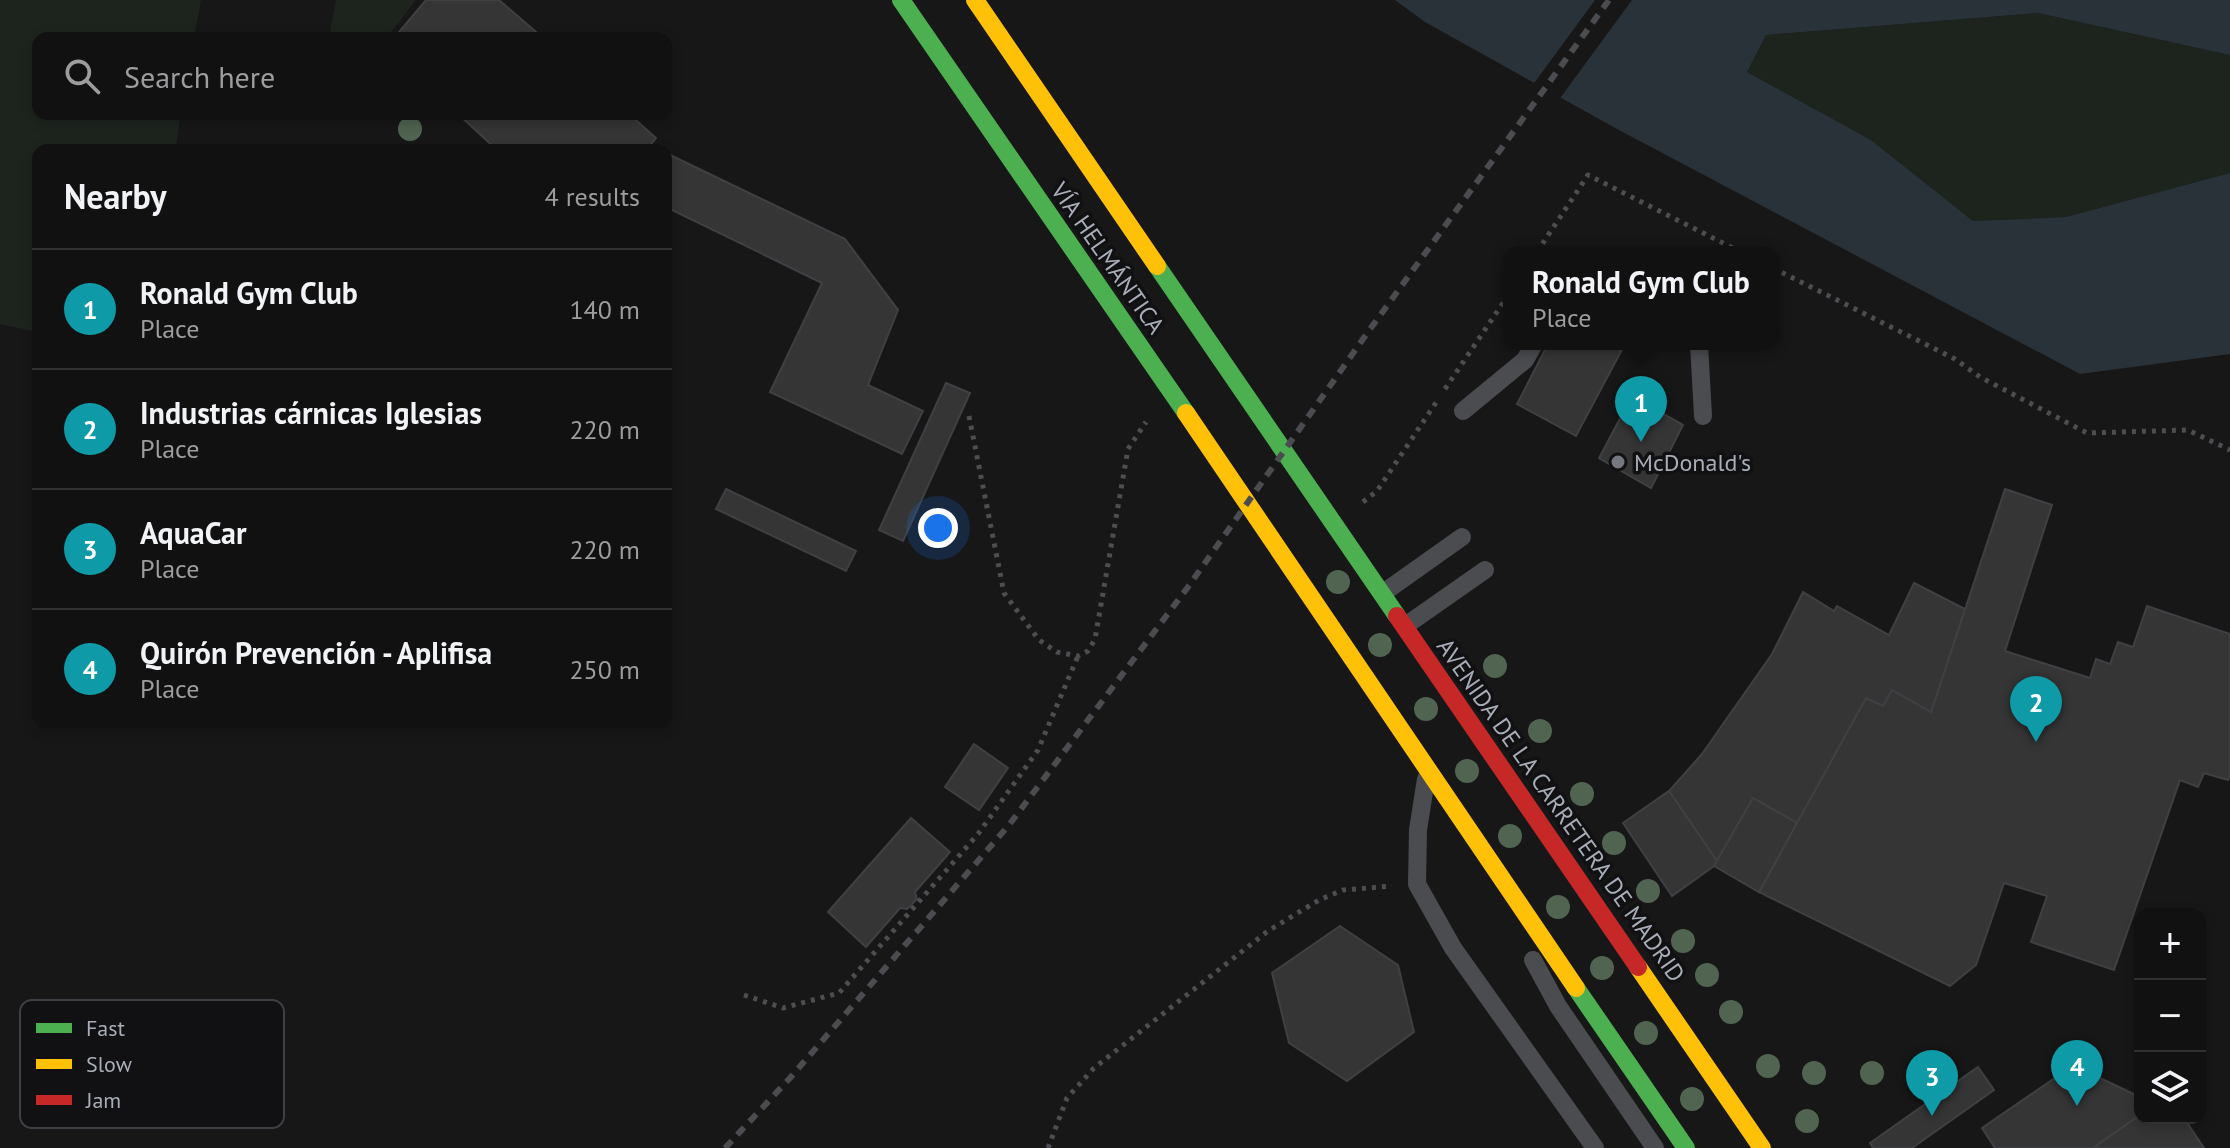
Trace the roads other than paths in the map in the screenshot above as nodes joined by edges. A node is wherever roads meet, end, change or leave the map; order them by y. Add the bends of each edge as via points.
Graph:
1 (901, 0) edge
2 (975, 0) edge
3 (1531, 350) edge
4 (1699, 350) edge
5 (1463, 411) dead end
6 (1703, 416) dead end
7 (1320, 500) joint
8 (1462, 537) dead end
9 (1485, 570) dead end
10 (1383, 593) junction
11 (1405, 626) junction
12 (1427, 772) junction
13 (1444, 796) junction
14 (1595, 1148) edge
15 (1655, 1148) edge
16 (1686, 1148) edge
17 (1762, 1148) edge

1 - 12 highway, VÍA HELMÁNTICA
2 - 7 highway, VÍA HELMÁNTICA
3 - 5 lane
4 - 6 lane
7 - 10 highway, AVENIDA DE LA CARRETERA DE MADRID
8 - 10 lane
9 - 11 lane
10 - 11 highway, AVENIDA DE LA CARRETERA DE MADRID
11 - 17 highway, AVENIDA DE LA CARRETERA DE MADRID
12 - 13 highway
12 - 14 lane via 1417,884 1453,948
13 - 15 lane via 1558,1006
13 - 16 highway

